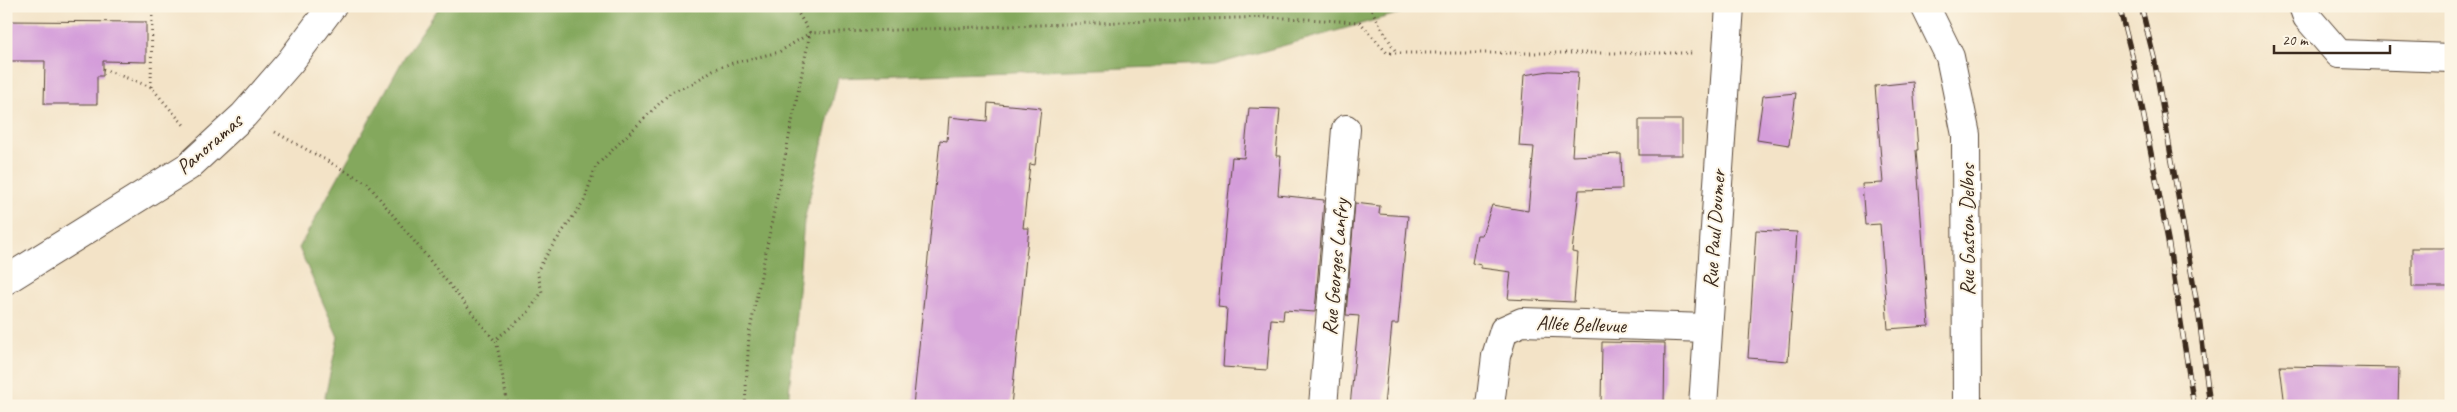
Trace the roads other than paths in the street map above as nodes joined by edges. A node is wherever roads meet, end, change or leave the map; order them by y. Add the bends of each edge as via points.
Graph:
1 (332, 6) edge
2 (1730, 6) edge
3 (1925, 6) edge
4 (2302, 6) edge
5 (2451, 58) edge
6 (1346, 129) dead end
7 (6, 280) edge
8 (1707, 328) junction
9 (1323, 406) edge
10 (1490, 406) edge
11 (1702, 406) edge
12 (1967, 406) edge

1 - 7 street, Panoramas via 244,115 189,166
2 - 8 street, Rue Paul Doumer
3 - 12 street, Rue Gaston Delbos via 1950,57 1966,135
4 - 5 street via 2307,17 2339,54
6 - 9 street, Rue Georges Lanfry
8 - 10 street, Allée Bellevue via 1522,322 1504,330 1496,356
8 - 11 street, Rue Paul Doumer

